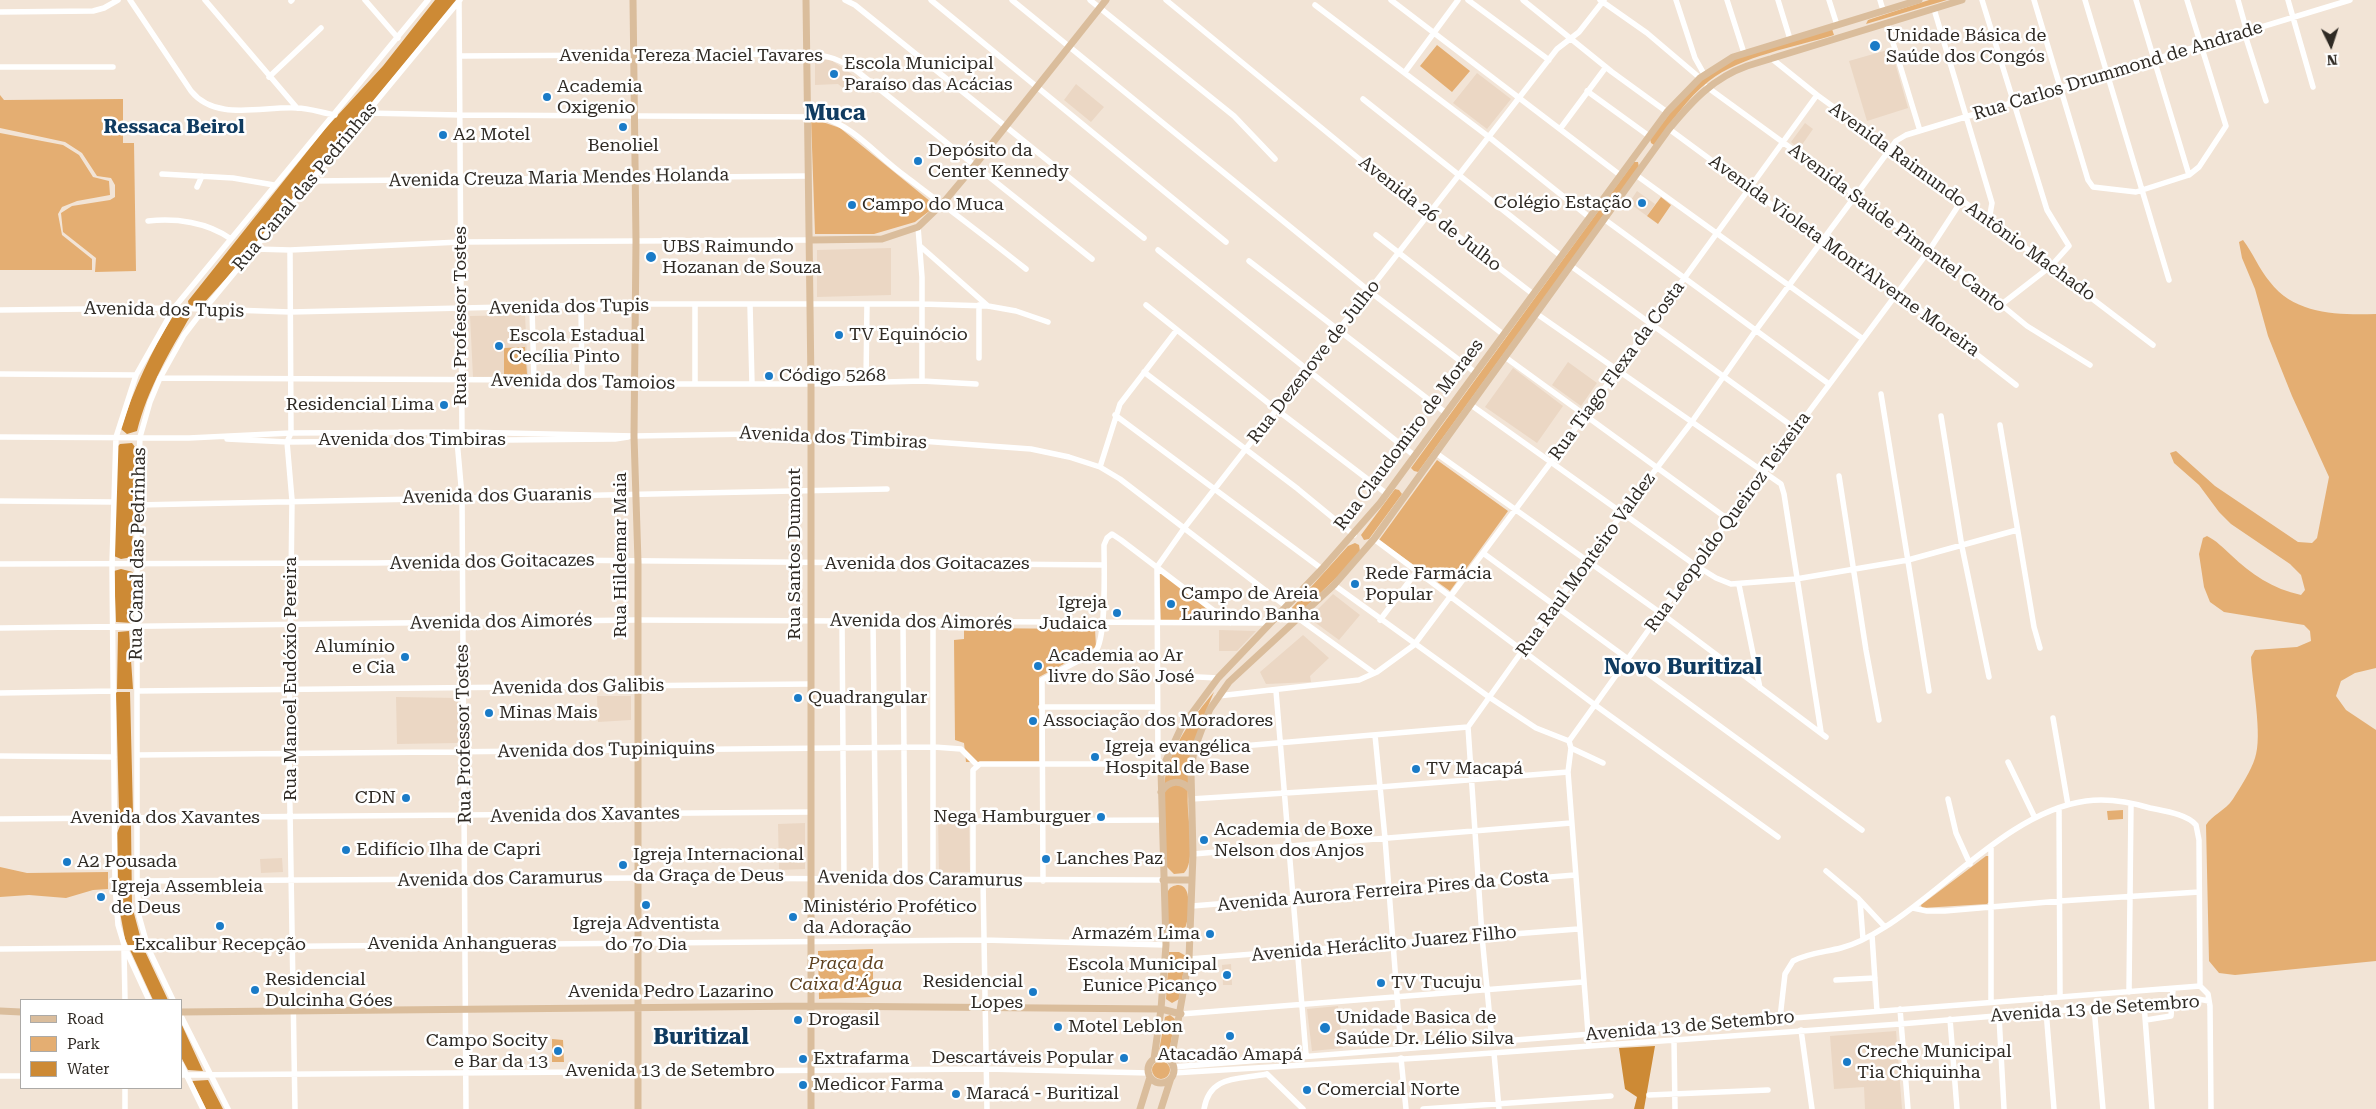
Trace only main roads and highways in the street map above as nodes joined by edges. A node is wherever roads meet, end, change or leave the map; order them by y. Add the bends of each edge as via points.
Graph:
1 (633, 0) edge
2 (806, 0) edge
3 (1106, 0) edge
4 (1919, 0) edge
5 (1959, 0) edge
6 (1837, 25) junction
7 (1842, 36) junction
8 (1643, 146) junction
9 (1652, 153) junction
10 (811, 240) junction
11 (1405, 471) junction
12 (1418, 479) junction
13 (1394, 485) junction
14 (1408, 495) junction
15 (1191, 790) junction
16 (1161, 792) junction
17 (1163, 880) junction
18 (1192, 880) junction
19 (811, 1006) junction
20 (638, 1008) junction
21 (1161, 1009) junction
22 (0, 1011) edge
23 (20, 1012) edge
24 (182, 1012) edge
25 (1181, 1014) junction
26 (1154, 1059) junction
27 (1172, 1069) junction
28 (1150, 1075) junction
29 (638, 1109) edge
30 (812, 1109) edge
31 (1140, 1109) edge
32 (1161, 1109) edge

1 - 20 main road, Rua Hildemar Maia
2 - 10 main road, Rua Santos Dumont
3 - 10 main road via 975,165 918,227 882,239
4 - 6 main road, Rua Claudomiro de Moraes
5 - 7 main road, Rua Claudomiro de Moraes
6 - 7 main road
6 - 8 main road, Rua Claudomiro de Moraes via 1726,60 1702,76 1667,112
7 - 9 main road, Rua Claudomiro de Moraes via 1732,71 1707,87
8 - 9 main road
8 - 11 main road, Rua Claudomiro de Moraes
9 - 12 main road, Rua Claudomiro de Moraes
10 - 19 main road, Rua Santos Dumont via 808,303 811,384
11 - 12 main road
11 - 13 main road, Rua Claudomiro de Moraes
12 - 14 main road, Rua Claudomiro de Moraes
13 - 14 main road via 1401,486
13 - 16 main road, Rua Claudomiro de Moraes via 1354,535 1218,678 1181,728 1159,768
14 - 15 main road, Rua Claudomiro de Moraes via 1334,585 1241,670 1218,696 1194,750
15 - 16 main road via 1182,783 1174,782
15 - 18 main road, Rua Claudomiro de Moraes
16 - 17 main road, Rua Claudomiro de Moraes
17 - 18 main road
17 - 21 main road, Rua Claudomiro de Moraes via 1166,945
18 - 25 main road, Rua Claudomiro de Moraes via 1190,960
19 - 20 main road, Avenida Pedro Lazarino
19 - 21 main road, Avenida Pedro Lazarino
19 - 30 main road, Rua Santos Dumont
20 - 24 main road, Avenida Pedro Lazarino
20 - 29 main road, Rua Hildemar Maia
21 - 25 main road, Avenida Pedro Lazarino
21 - 26 main road, Rua Claudomiro de Moraes
22 - 23 main road
25 - 27 main road, Rua Claudomiro de Moraes
26 - 27 main road via 1163,1058
26 - 28 main road via 1149,1066
27 - 28 main road via 1162,1082 1154,1081
27 - 32 main road, Rua Claudomiro de Moraes
28 - 31 main road

